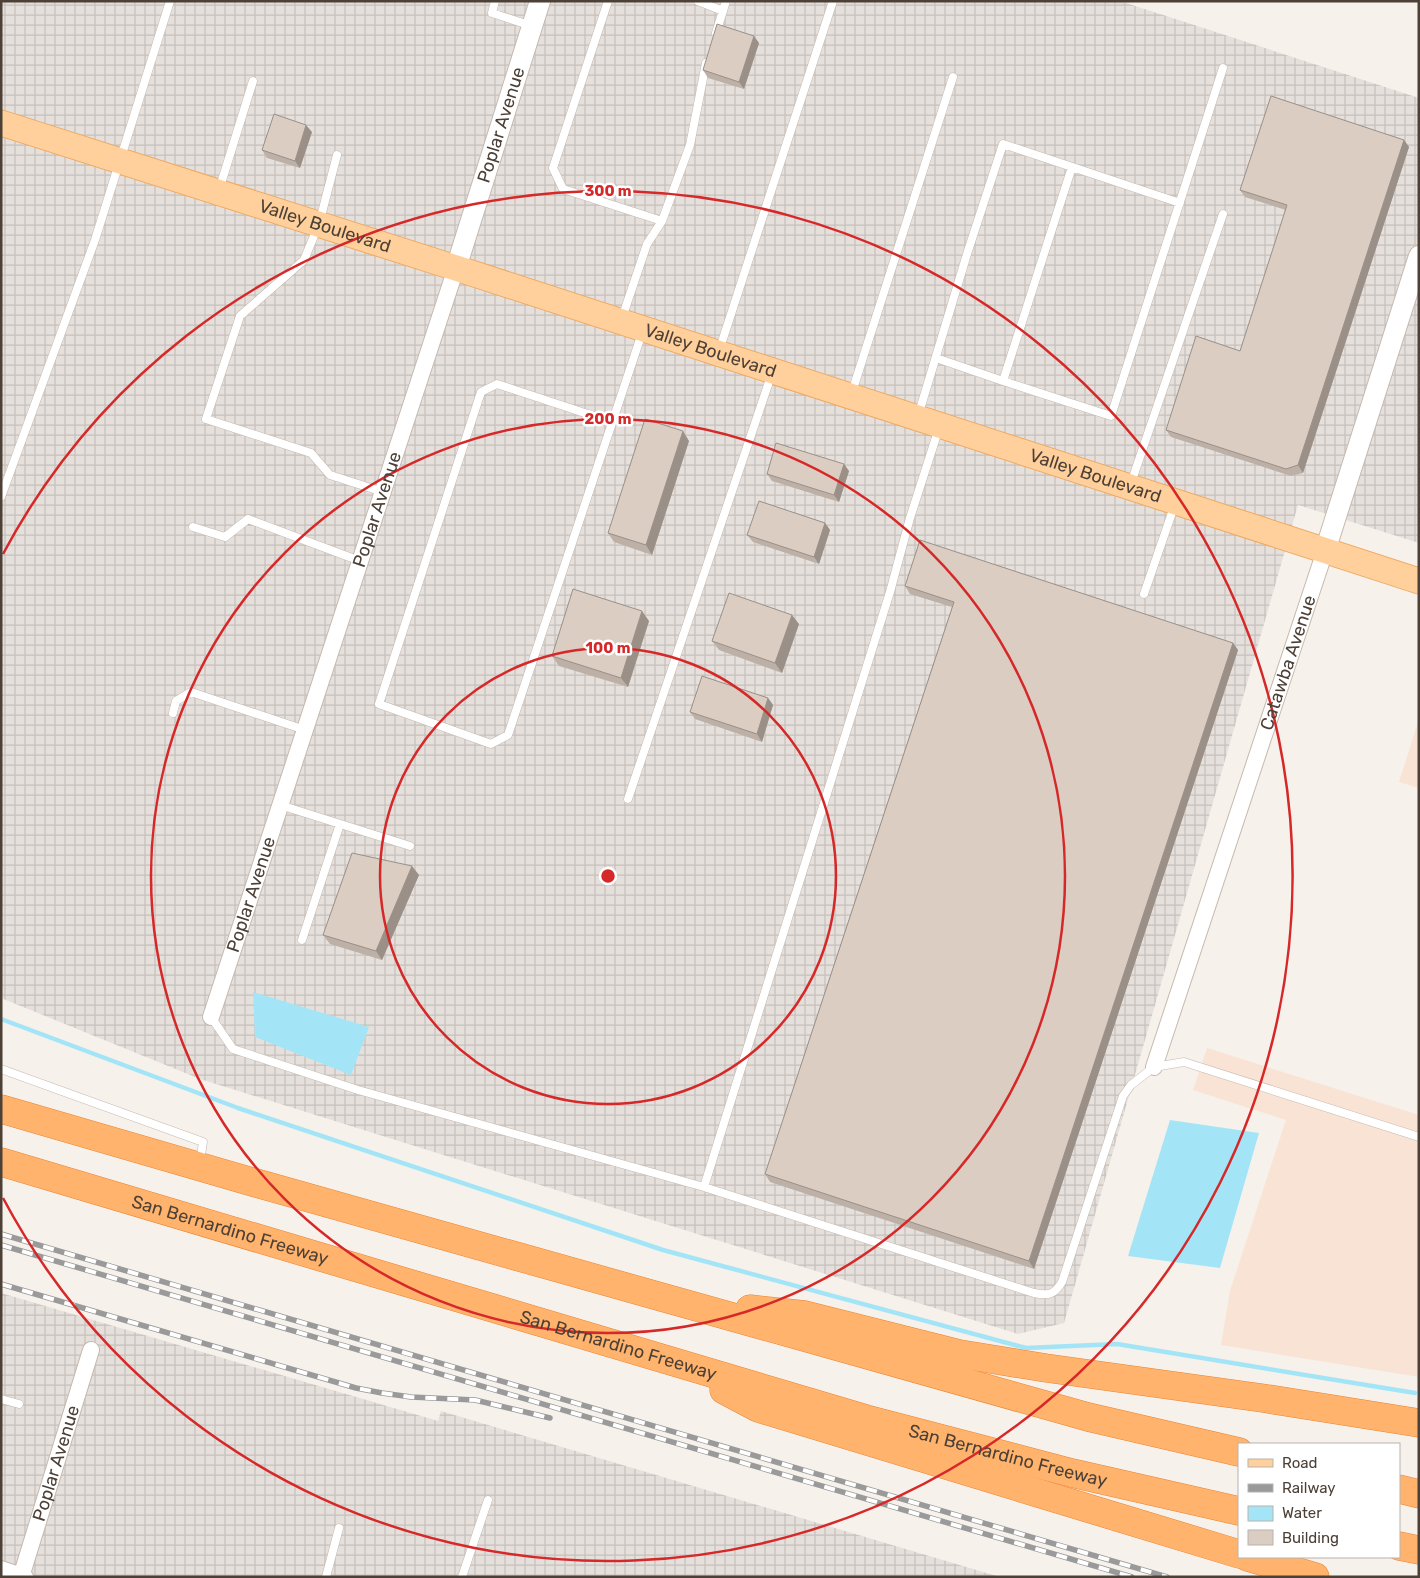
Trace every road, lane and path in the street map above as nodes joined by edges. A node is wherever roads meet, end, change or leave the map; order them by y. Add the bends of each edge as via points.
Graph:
1 (170, 1) edge
2 (495, 1) edge
3 (540, 1) edge
4 (608, 1) edge
5 (698, 1) edge
6 (726, 1) edge
7 (833, 1) edge
8 (723, 11) junction
9 (532, 26) junction
10 (712, 44) edge
11 (710, 53) edge
12 (1223, 68) dead end
13 (953, 77) dead end
14 (253, 80) dead end
15 (1, 123) edge
16 (337, 155) dead end
17 (119, 160) junction
18 (1072, 167) junction
19 (218, 192) junction
20 (1180, 203) junction
21 (1223, 214) dead end
22 (662, 222) junction
23 (319, 224) junction
24 (1419, 257) edge
25 (456, 268) junction
26 (632, 325) junction
27 (718, 353) junction
28 (936, 358) junction
29 (773, 371) junction
30 (1003, 381) junction
31 (851, 396) junction
32 (612, 422) junction
33 (929, 422) junction
34 (1130, 488) junction
35 (383, 492) junction
36 (1, 497) edge
37 (1176, 502) junction
38 (193, 527) dead end
39 (1325, 551) junction
40 (360, 561) junction
41 (1419, 581) edge
42 (1144, 594) dead end
43 (173, 713) dead end
44 (305, 730) junction
45 (628, 799) dead end
46 (280, 806) junction
47 (340, 824) junction
48 (410, 846) dead end
49 (302, 940) dead end
50 (211, 1017) joint
51 (1154, 1067) junction
52 (1, 1069) edge
53 (1, 1109) edge
54 (1419, 1137) edge
55 (1, 1162) edge
56 (199, 1166) junction
57 (704, 1188) junction
58 (669, 1300) junction
59 (91, 1350) dead end
60 (672, 1362) junction
61 (1, 1399) edge
62 (19, 1404) dead end
63 (1419, 1423) edge
64 (1238, 1452) edge
65 (1400, 1483) edge
66 (1419, 1485) edge
67 (1400, 1489) edge
68 (1419, 1494) edge
69 (488, 1500) dead end
70 (1238, 1511) edge
71 (339, 1528) dead end
72 (1400, 1546) edge
73 (1419, 1550) edge
74 (1238, 1554) edge
75 (1251, 1558) edge
76 (1, 1569) edge
77 (23, 1576) edge
78 (326, 1577) edge
79 (462, 1577) edge
80 (1315, 1577) edge

1 - 17 lane
2 - 9 lane via 492,13
3 - 9 street, Poplar Avenue
4 - 22 lane via 553,168 563,189
5 - 8 lane
6 - 8 lane
7 - 27 lane
8 - 10 lane
9 - 25 street, Poplar Avenue
11 - 22 lane via 690,145
12 - 20 lane
13 - 31 lane
14 - 19 lane
15 - 17 main road, Valley Boulevard
16 - 23 lane
17 - 19 main road, Valley Boulevard
17 - 36 lane via 95,240
18 - 20 lane
18 - 28 lane via 1003,144
18 - 30 lane
19 - 23 main road, Valley Boulevard
20 - 30 lane via 1111,416
21 - 34 lane
22 - 26 lane via 647,244
23 - 25 main road, Valley Boulevard
23 - 35 lane via 304,260 240,316 206,419 311,452 330,475
24 - 39 street, Catawba Avenue
25 - 26 main road, Valley Boulevard
25 - 35 street, Poplar Avenue
26 - 27 main road, Valley Boulevard
26 - 32 lane
27 - 29 main road, Valley Boulevard
28 - 30 lane
28 - 33 lane
29 - 31 main road, Valley Boulevard
29 - 45 lane
31 - 33 main road, Valley Boulevard
32 - 32 lane via 508,735 491,744 379,704 481,392 497,384
33 - 34 main road, Valley Boulevard
33 - 57 lane via 910,518 890,592
34 - 37 main road, Valley Boulevard
35 - 40 street, Poplar Avenue
37 - 39 main road, Valley Boulevard
37 - 42 lane
38 - 40 lane via 225,537 248,519
39 - 41 main road, Valley Boulevard
39 - 51 street, Catawba Avenue
40 - 44 street, Poplar Avenue
43 - 44 lane via 176,701 191,692
44 - 46 street, Poplar Avenue
46 - 47 lane
46 - 50 street, Poplar Avenue
47 - 48 lane
47 - 49 lane
50 - 57 lane via 233,1049 358,1090
51 - 54 lane via 1184,1062
51 - 57 lane via 1130,1085 1123,1096 1066,1272 1052,1294 1034,1293
52 - 56 lane via 203,1142
53 - 56 highway
55 - 60 highway, San Bernardino Freeway
56 - 58 highway
58 - 63 highway via 805,1316 960,1354
58 - 64 highway via 1088,1417
59 - 77 street, Poplar Avenue
60 - 70 highway, San Bernardino Freeway via 866,1419 1072,1473
60 - 74 highway via 758,1408
61 - 62 lane
65 - 66 highway
67 - 68 highway
69 - 79 lane
71 - 78 lane
72 - 73 highway
75 - 80 highway
76 - 77 street

